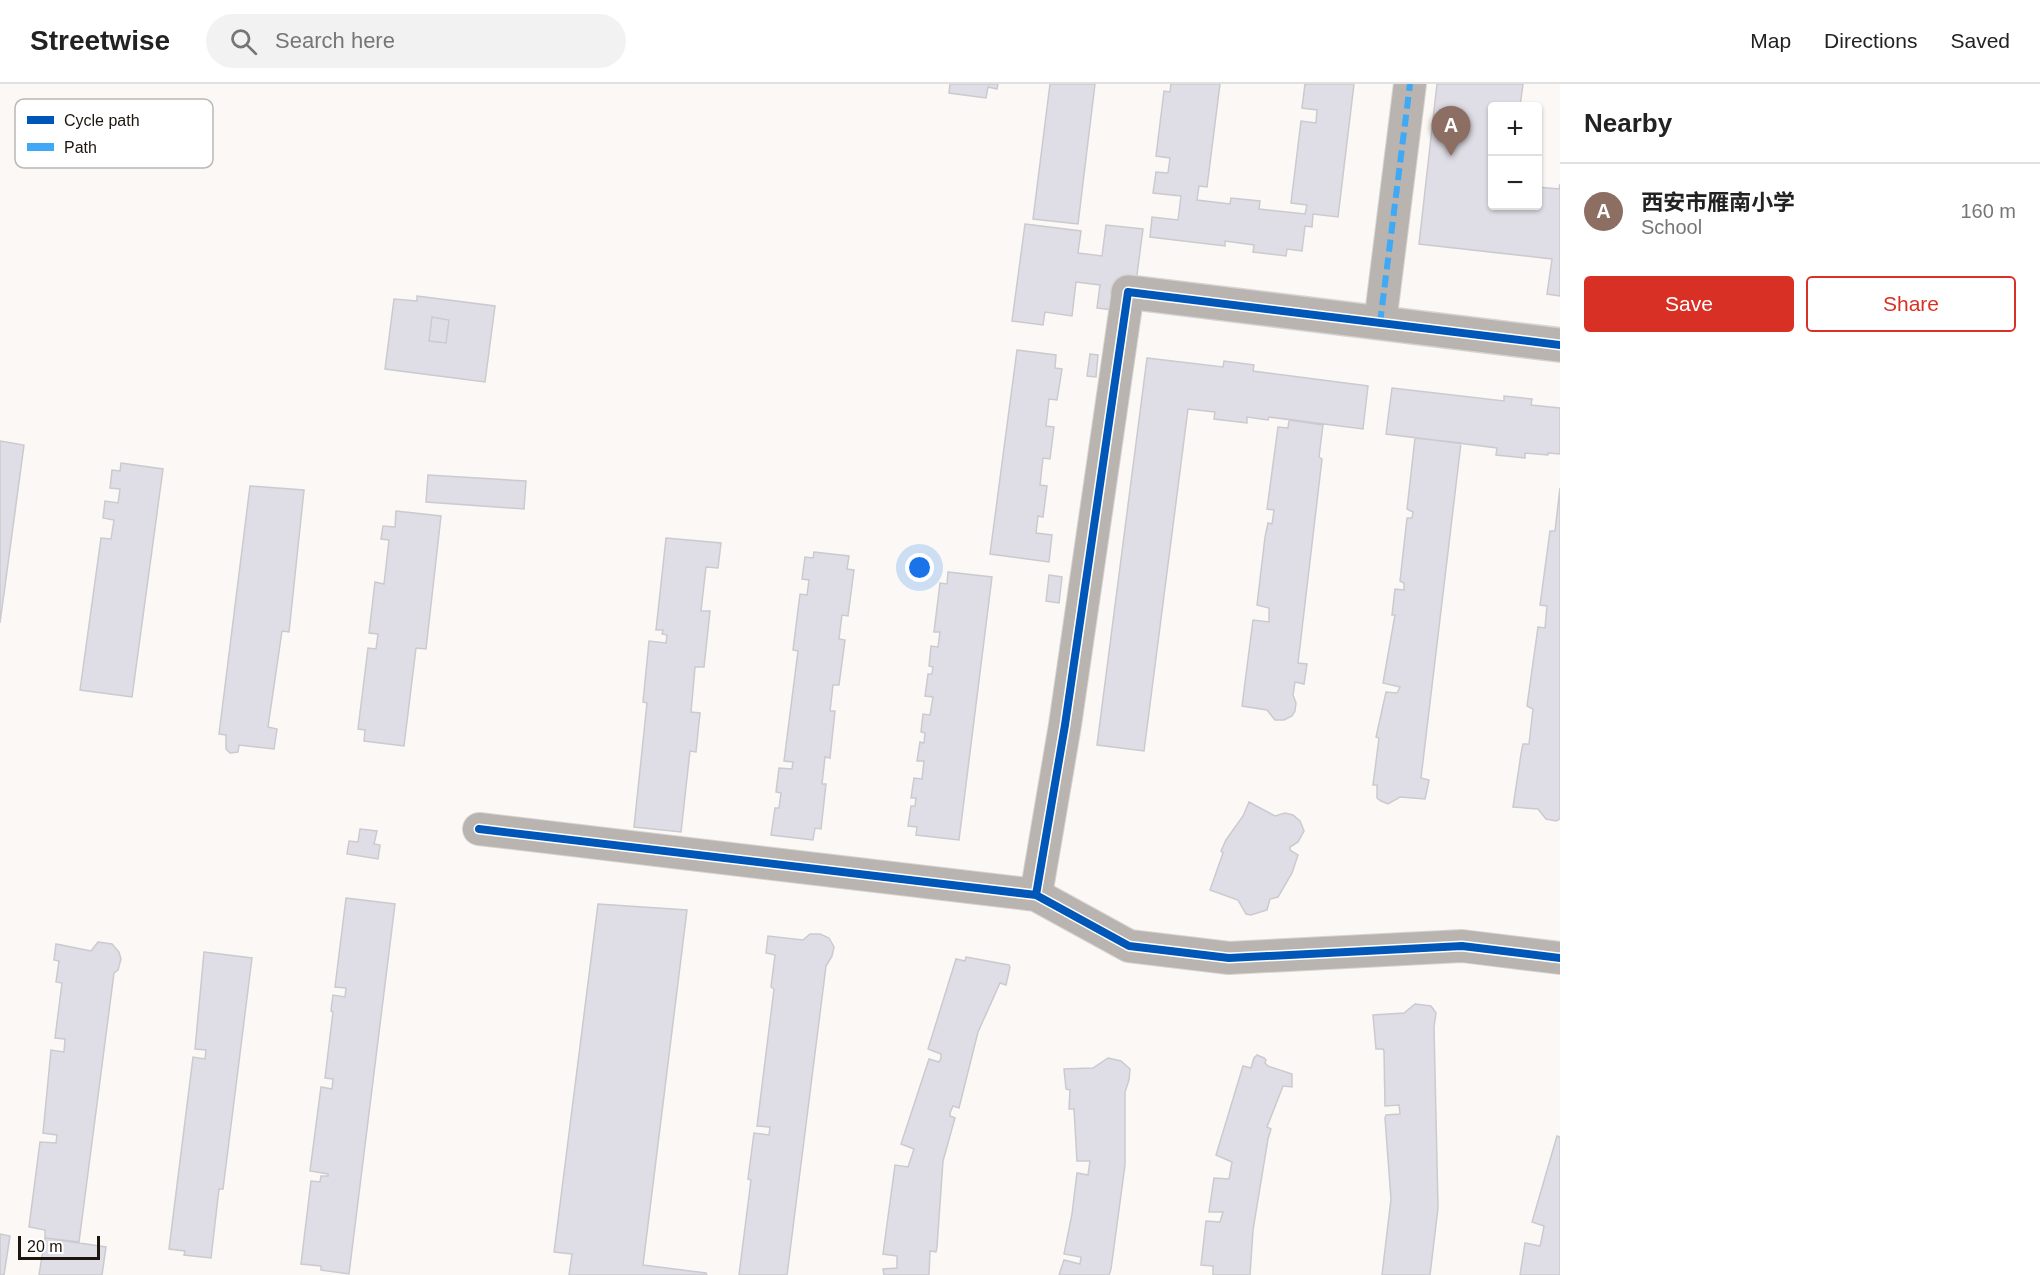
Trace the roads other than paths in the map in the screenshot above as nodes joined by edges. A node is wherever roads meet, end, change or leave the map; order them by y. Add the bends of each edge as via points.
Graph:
1 (1410, 84) edge
2 (1128, 292) joint
3 (1380, 323) junction
4 (1560, 345) edge
5 (479, 829) dead end
6 (1036, 896) junction
7 (1560, 958) edge

1 - 3 street
2 - 3 street
2 - 6 street
3 - 4 street
5 - 6 street
6 - 7 street via 1129,946 1229,958 1462,946

